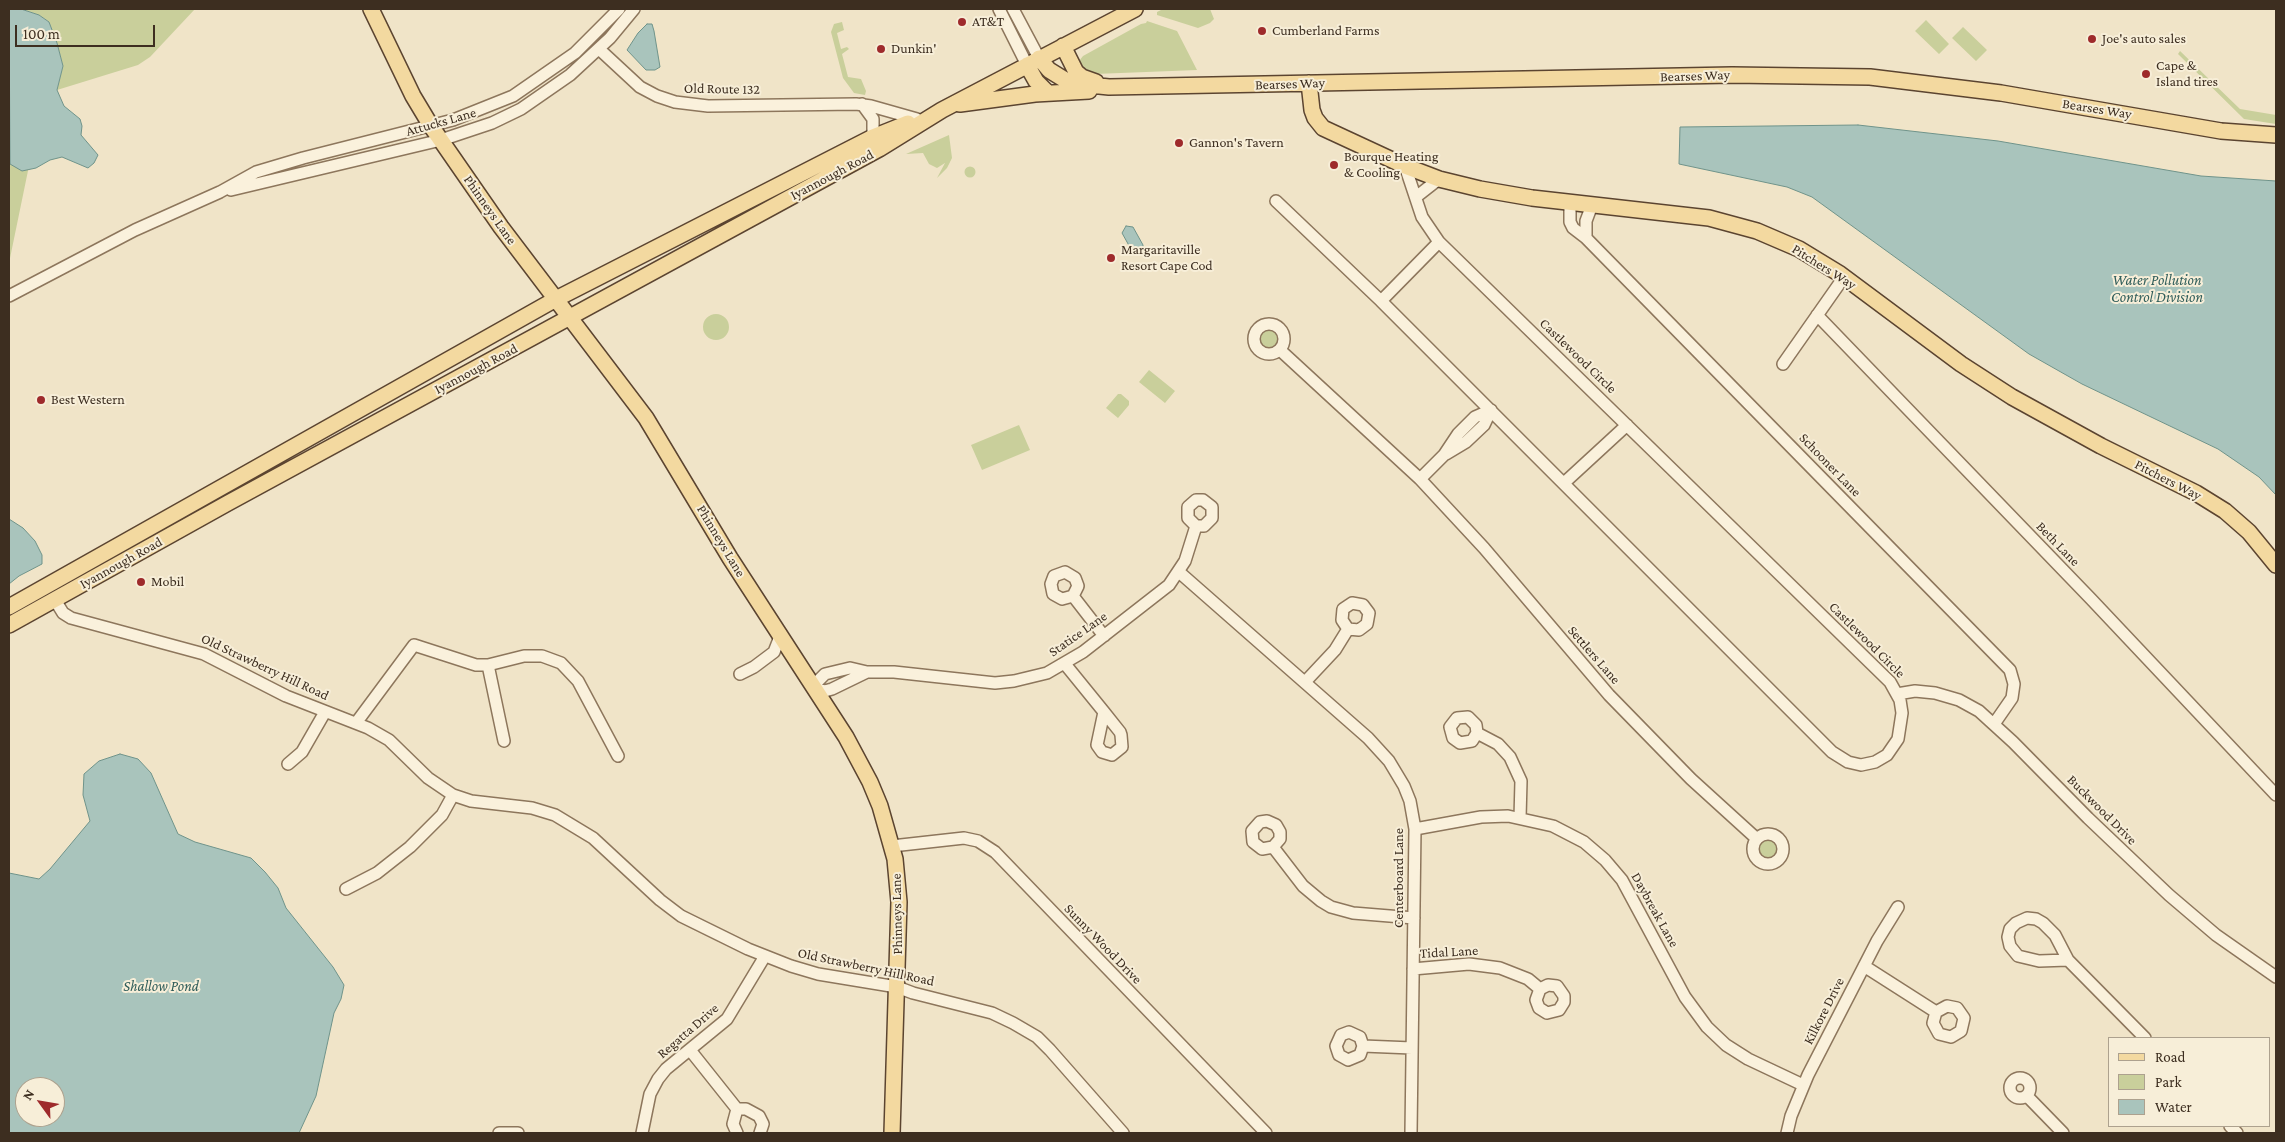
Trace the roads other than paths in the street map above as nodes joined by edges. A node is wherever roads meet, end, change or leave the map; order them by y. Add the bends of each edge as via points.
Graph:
1 (371, 9) edge
2 (619, 9) edge
3 (634, 9) edge
4 (999, 9) edge
5 (1013, 9) edge
6 (1135, 9) edge
7 (1063, 46) junction
8 (599, 49) junction
9 (1033, 61) junction
10 (1309, 83) junction
11 (1109, 87) junction
12 (1048, 93) junction
13 (862, 104) junction
14 (946, 107) junction
15 (917, 119) junction
16 (431, 126) junction
17 (2276, 135) edge
18 (873, 137) junction
19 (441, 140) junction
20 (1405, 166) junction
21 (1439, 179) junction
22 (220, 192) junction
23 (1416, 197) junction
24 (1276, 201) dead end
25 (1570, 203) junction
26 (1592, 205) junction
27 (1586, 238) junction
28 (1439, 242) junction
29 (1844, 277) junction
30 (9, 296) edge
31 (556, 299) junction
32 (1381, 300) junction
33 (1817, 315) junction
34 (570, 318) junction
35 (1280, 350) dead end
36 (1782, 364) dead end
37 (1491, 410) junction
38 (1627, 425) junction
39 (1420, 479) junction
40 (1564, 484) junction
41 (1196, 526) dead end
42 (2276, 565) edge
43 (1179, 572) junction
44 (1073, 596) dead end
45 (55, 600) junction
46 (9, 607) edge
47 (9, 625) edge
48 (1348, 629) dead end
49 (781, 634) junction
50 (1104, 636) junction
51 (1065, 664) junction
52 (488, 665) junction
53 (867, 672) junction
54 (740, 674) dead end
55 (1304, 682) junction
56 (815, 689) junction
57 (1897, 694) junction
58 (325, 712) junction
59 (1104, 712) dead end
60 (356, 724) junction
61 (1994, 724) junction
62 (1476, 734) dead end
63 (504, 741) dead end
64 (618, 756) dead end
65 (288, 764) dead end
66 (453, 795) junction
67 (2276, 795) edge
68 (1520, 818) junction
69 (1415, 829) junction
70 (1757, 839) dead end
71 (892, 846) junction
72 (1273, 848) dead end
73 (346, 889) dead end
74 (1898, 907) dead end
75 (1414, 918) junction
76 (765, 956) junction
77 (2068, 960) junction
78 (1864, 966) junction
79 (1413, 969) junction
80 (2276, 977) edge
81 (897, 987) junction
82 (1540, 989) dead end
83 (1936, 1012) dead end
84 (2143, 1037) edge
85 (1363, 1046) dead end
86 (1412, 1048) junction
87 (690, 1050) junction
88 (1803, 1085) junction
89 (2026, 1096) dead end
90 (737, 1109) junction
91 (499, 1133) edge
92 (518, 1133) edge
93 (642, 1133) edge
94 (737, 1133) edge
95 (760, 1133) edge
96 (892, 1133) edge
97 (1122, 1133) edge
98 (1266, 1133) edge
99 (1411, 1133) edge
100 (1787, 1133) edge
101 (2063, 1133) edge

1 - 16 main road, Phinneys Lane
2 - 16 street, Attucks Lane via 575,53 529,86 483,109
3 - 8 street, Attucks Lane
4 - 9 street, Bearses Way
5 - 9 street, Bearses Way
6 - 7 main road, Iyannough Road
7 - 9 main road, Iyannough Road
7 - 11 main road via 1079,75
8 - 13 street, Old Route 132 via 640,87 685,104
8 - 19 street, Attucks Lane via 559,84 521,109 492,123
9 - 11 main road, Bearses Way via 1065,80
9 - 12 main road, Bearses Way via 1039,85
9 - 14 main road, Iyannough Road
10 - 11 main road, Bearses Way
10 - 17 main road, Bearses Way via 1741,75 1870,78 2001,93 2221,131
10 - 20 main road, Pitchers Way via 1312,110 1323,128
11 - 12 main road, Bearses Way via 1080,93
12 - 14 main road
13 - 15 street, Old Route 132
13 - 18 street via 873,119
14 - 15 main road, Iyannough Road
14 - 34 main road, Iyannough Road via 879,149
15 - 18 main road, Iyannough Road
16 - 19 main road, Phinneys Lane
16 - 22 street, Attucks Lane via 279,164 256,172
18 - 31 main road, Iyannough Road
19 - 22 street, Attucks Lane
19 - 31 main road, Phinneys Lane
20 - 21 main road, Pitchers Way
20 - 23 street, Castlewood Circle
21 - 23 street
21 - 25 main road, Pitchers Way
22 - 30 street, Attucks Lane via 135,230
23 - 28 street, Castlewood Circle via 1426,226
24 - 32 street, Castlewood Circle
25 - 26 main road, Pitchers Way
25 - 27 street, Schooner Lane via 1570,222
26 - 27 street via 1586,221
26 - 29 main road, Pitchers Way via 1728,222 1799,249
27 - 61 street, Schooner Lane via 2010,670 2014,684 2012,698
28 - 32 street
28 - 38 street, Castlewood Circle
29 - 33 street
29 - 42 main road, Pitchers Way via 1960,364 2012,396 2225,511 2249,532
31 - 34 main road, Phinneys Lane
31 - 46 main road, Iyannough Road
32 - 37 street, Castlewood Circle
33 - 36 street
33 - 67 street, Beth Lane
34 - 45 main road, Iyannough Road via 236,498
34 - 49 main road, Phinneys Lane via 646,418 730,558
35 - 39 street, Settlers Lane
37 - 39 street via 1484,425 1466,442 1444,455
37 - 40 street, Castlewood Circle
38 - 40 street
38 - 57 street, Castlewood Circle via 1890,682
39 - 70 street, Settlers Lane via 1484,548 1609,695 1691,779
40 - 57 street, Castlewood Circle via 1822,743 1848,762 1862,765 1887,755 1898,739 1900,729 1902,713
41 - 43 street, Statice Lane via 1186,561
43 - 50 street, Statice Lane via 1169,585
43 - 55 street, Centerboard Lane
44 - 50 street
45 - 47 main road, Iyannough Road
45 - 58 street, Old Strawberry Hill Road via 71,618 204,654
48 - 55 street via 1335,650
49 - 54 street via 774,652
49 - 56 main road, Phinneys Lane
50 - 51 street, Statice Lane
51 - 53 street, Statice Lane via 1032,678 996,683
51 - 59 street
52 - 60 street via 467,664 414,644
52 - 63 street
52 - 64 street via 533,655 561,663 578,681
53 - 56 street, Statice Lane via 832,690
53 - 56 street, Statice Lane via 850,668 830,672 818,681
55 - 69 street, Centerboard Lane via 1380,749 1404,786
56 - 71 main road, Phinneys Lane via 854,750 870,782
57 - 61 street, Buckwood Drive via 1915,691 1944,695 1969,705
58 - 60 street, Old Strawberry Hill Road
58 - 65 street via 302,752
60 - 66 street, Old Strawberry Hill Road via 389,740 428,778
61 - 80 street, Buckwood Drive via 2168,895 2216,935
62 - 68 street via 1498,744 1514,764 1522,790
66 - 73 street via 442,815 410,847 377,873
66 - 76 street, Old Strawberry Hill Road via 532,808 565,820 603,846 681,916
68 - 69 street, Daybreak Lane via 1481,817
68 - 88 street, Daybreak Lane via 1562,830 1584,842 1600,856 1629,890 1685,997 1707,1027 1748,1059
69 - 75 street, Centerboard Lane
71 - 81 main road, Phinneys Lane via 899,902
71 - 98 street, Sunny Wood Drive via 964,838 978,841 995,852
72 - 75 street via 1303,886 1331,907 1353,913
74 - 78 street, Kilkore Drive
75 - 79 street, Centerboard Lane
76 - 81 street, Old Strawberry Hill Road via 818,974
76 - 87 street, Regatta Drive via 727,1018
77 - 77 street via 2044,962 2018,956 2010,946 2010,929 2023,918 2040,920 2055,935
77 - 84 street
78 - 83 street
78 - 88 street, Kilkore Drive
79 - 82 street, Tidal Lane via 1489,965 1521,975
79 - 86 street, Centerboard Lane
81 - 96 main road, Phinneys Lane
81 - 97 street, Old Strawberry Hill Road via 992,1013 1027,1030 1050,1050
85 - 86 street
86 - 99 street, Centerboard Lane
87 - 90 street
87 - 93 street, Regatta Drive via 666,1069 653,1087
88 - 100 street, Kilkore Drive
89 - 101 street
90 - 94 street via 733,1124
90 - 95 street via 746,1109 759,1116 763,1124
91 - 92 street

